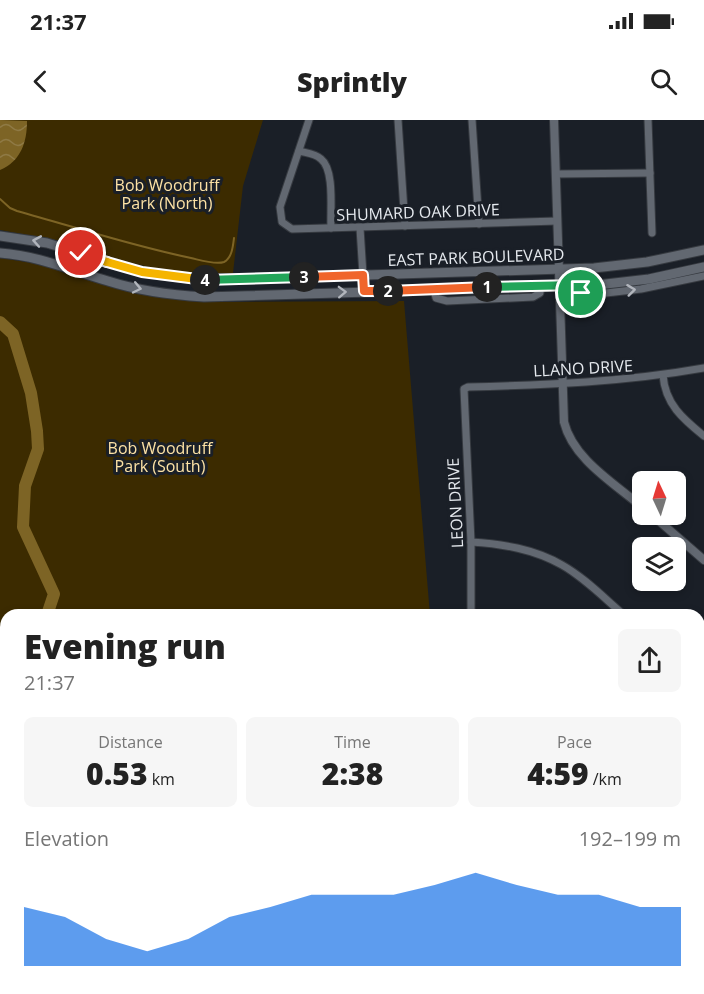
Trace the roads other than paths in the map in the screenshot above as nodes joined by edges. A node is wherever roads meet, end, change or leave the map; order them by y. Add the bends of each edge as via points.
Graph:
1 (309, 120) edge
2 (398, 120) edge
3 (472, 120) edge
4 (554, 120) edge
5 (648, 120) edge
6 (298, 151) junction
7 (650, 173) junction
8 (556, 174) junction
9 (557, 221) junction
10 (479, 224) junction
11 (405, 226) junction
12 (331, 228) junction
13 (360, 228) junction
14 (652, 233) dead end
15 (0, 236) edge
16 (704, 250) edge
17 (0, 253) edge
18 (704, 267) edge
19 (558, 269) junction
20 (363, 275) junction
21 (704, 276) edge
22 (559, 285) junction
23 (578, 285) junction
24 (364, 291) junction
25 (704, 368) edge
26 (663, 375) junction
27 (562, 384) junction
28 (464, 389) joint
29 (704, 436) edge
30 (632, 498) edge
31 (664, 525) edge
32 (471, 542) junction
33 (704, 560) edge
34 (471, 609) edge
35 (617, 609) edge

1 - 6 street
2 - 11 street
3 - 10 street
4 - 8 street
5 - 7 street
6 - 12 street via 316,155 326,164 330,175
6 - 12 street, SHUMARD OAK DRIVE via 280,207 282,222 292,229
7 - 8 street
7 - 14 street
8 - 9 street
9 - 10 street, SHUMARD OAK DRIVE
9 - 19 street
10 - 11 street, SHUMARD OAK DRIVE
11 - 13 street, SHUMARD OAK DRIVE
12 - 13 street, SHUMARD OAK DRIVE
13 - 20 street
20 -> 15 main road, EAST PARK BOULEVARD via 177,278 133,270 47,243
16 - 19 main road, EAST PARK BOULEVARD via 647,262
17 -> 24 main road, EAST PARK BOULEVARD via 42,259 107,281 177,295
18 - 23 main road, EAST PARK BOULEVARD via 649,279
19 - 20 main road, EAST PARK BOULEVARD
19 - 22 street
20 - 24 street
23 -> 21 street, EAST PARK BOULEVARD via 579,291 586,294 606,293
22 - 23 main road, EAST PARK BOULEVARD
22 - 24 main road, EAST PARK BOULEVARD
22 - 27 street
25 - 26 street, LLANO DRIVE
26 - 27 street, LLANO DRIVE
26 - 29 street via 673,409
27 - 28 street, LLANO DRIVE
27 - 30 street via 564,422 573,444
28 - 32 street, LEON DRIVE
31 - 33 street
32 - 34 street, LEON DRIVE
32 - 35 street via 515,547 542,555 562,565

